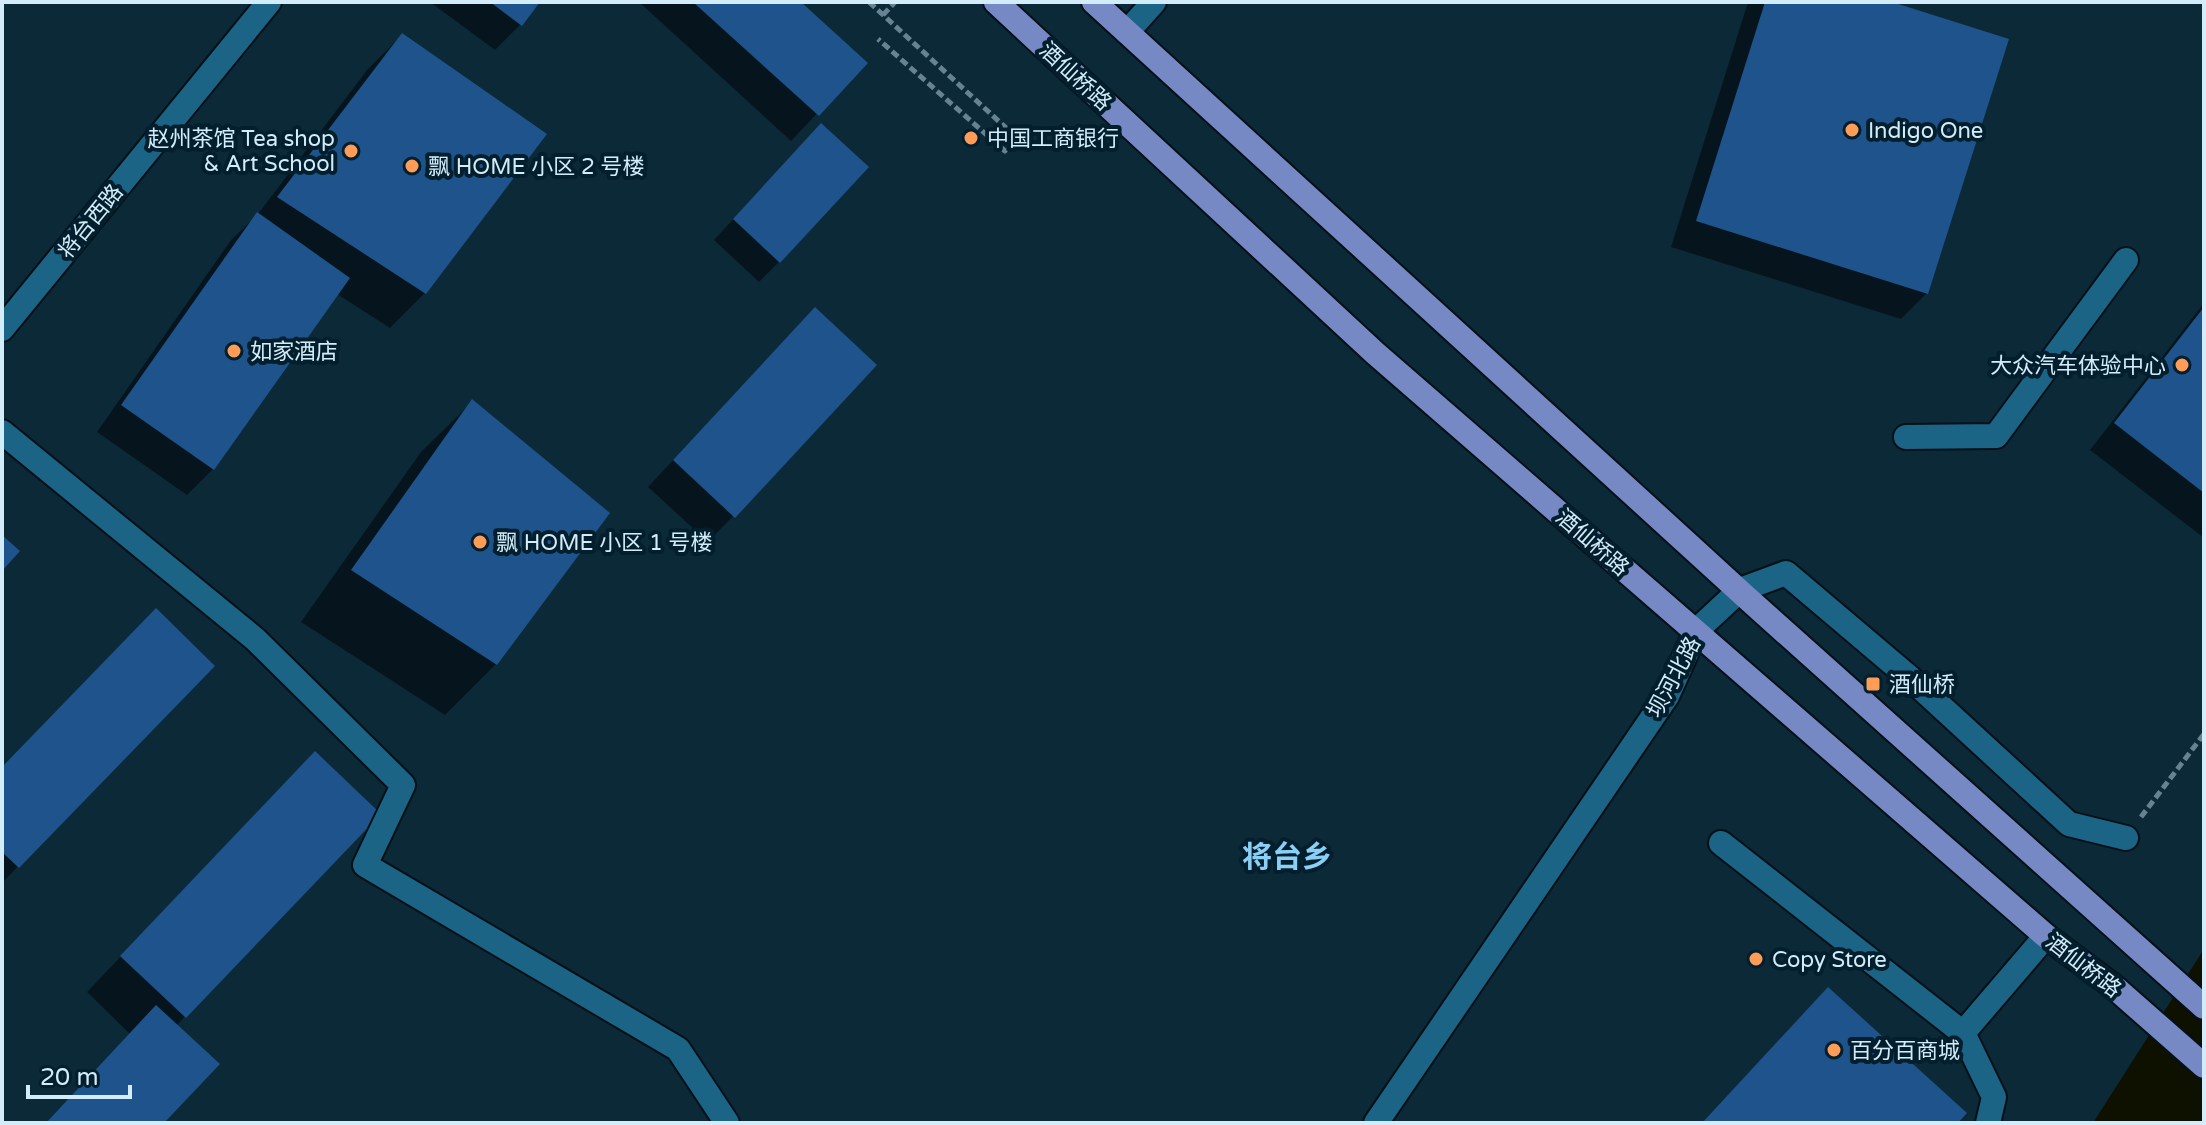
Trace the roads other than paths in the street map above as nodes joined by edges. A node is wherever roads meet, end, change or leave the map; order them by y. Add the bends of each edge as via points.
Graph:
1 (269, 2) edge
2 (996, 2) edge
3 (1094, 2) edge
4 (1154, 2) edge
5 (1127, 32) junction
6 (2126, 260) dead end
7 (2, 329) edge
8 (2, 432) edge
9 (1906, 437) dead end
10 (1740, 590) junction
11 (1696, 631) junction
12 (2126, 838) road end
13 (1721, 843) dead end
14 (2046, 936) junction
15 (2204, 1007) edge
16 (1963, 1033) junction
17 (2204, 1066) edge
18 (727, 1123) edge
19 (1376, 1123) edge
20 (1988, 1123) edge

1 - 7 street, 将台西路
2 - 11 main road, 酒仙桥路 via 1375,353
3 - 5 main road, 酒仙桥路
4 - 5 street
5 - 10 main road, 酒仙桥路
6 - 9 street via 1996,436
8 - 18 street via 255,639 403,785 365,865 678,1049
10 - 11 street, 坝河北路
10 - 12 street, 坝河北路 via 1786,573 2069,824
10 - 15 main road, 酒仙桥路
11 - 14 main road, 酒仙桥路
11 - 19 street, 坝河北路 via 1667,696
13 - 16 street
14 - 16 street
14 - 17 main road, 酒仙桥路
16 - 20 street via 1994,1097

